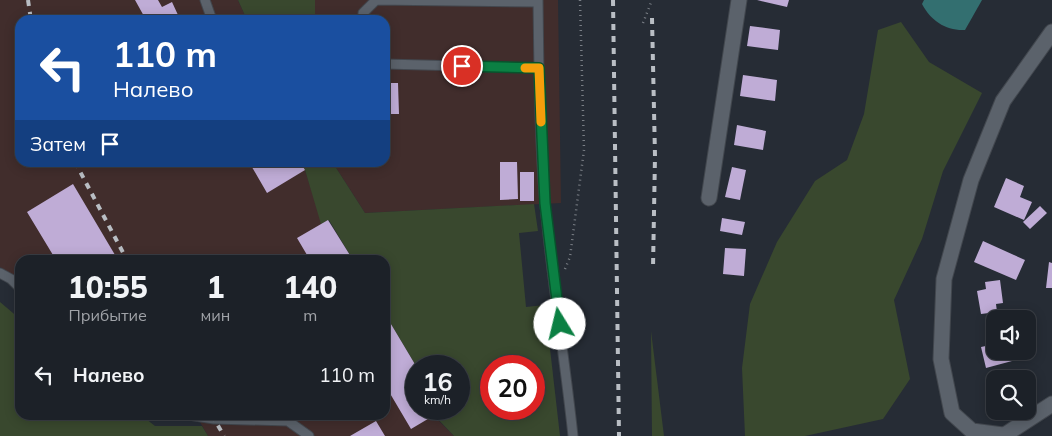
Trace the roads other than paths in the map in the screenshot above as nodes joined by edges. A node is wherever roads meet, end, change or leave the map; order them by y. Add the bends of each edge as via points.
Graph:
1 (205, 0) edge
2 (739, 0) edge
3 (538, 1) edge
4 (210, 15) edge
5 (363, 15) edge
6 (1052, 32) edge
7 (390, 64) edge
8 (539, 68) junction
9 (709, 198) dead end
10 (0, 273) edge
11 (15, 283) edge
12 (1052, 404) edge
13 (251, 420) edge
14 (309, 436) edge
15 (573, 436) edge
16 (1003, 436) edge

1 - 4 lane
2 - 9 street
3 - 5 lane via 376,0
3 - 8 lane
6 - 16 street via 1003,101 971,180 944,279 941,359 952,413 972,431
7 - 8 lane
8 - 15 lane via 545,203
10 - 11 lane
12 - 16 street
13 - 14 lane via 288,421

